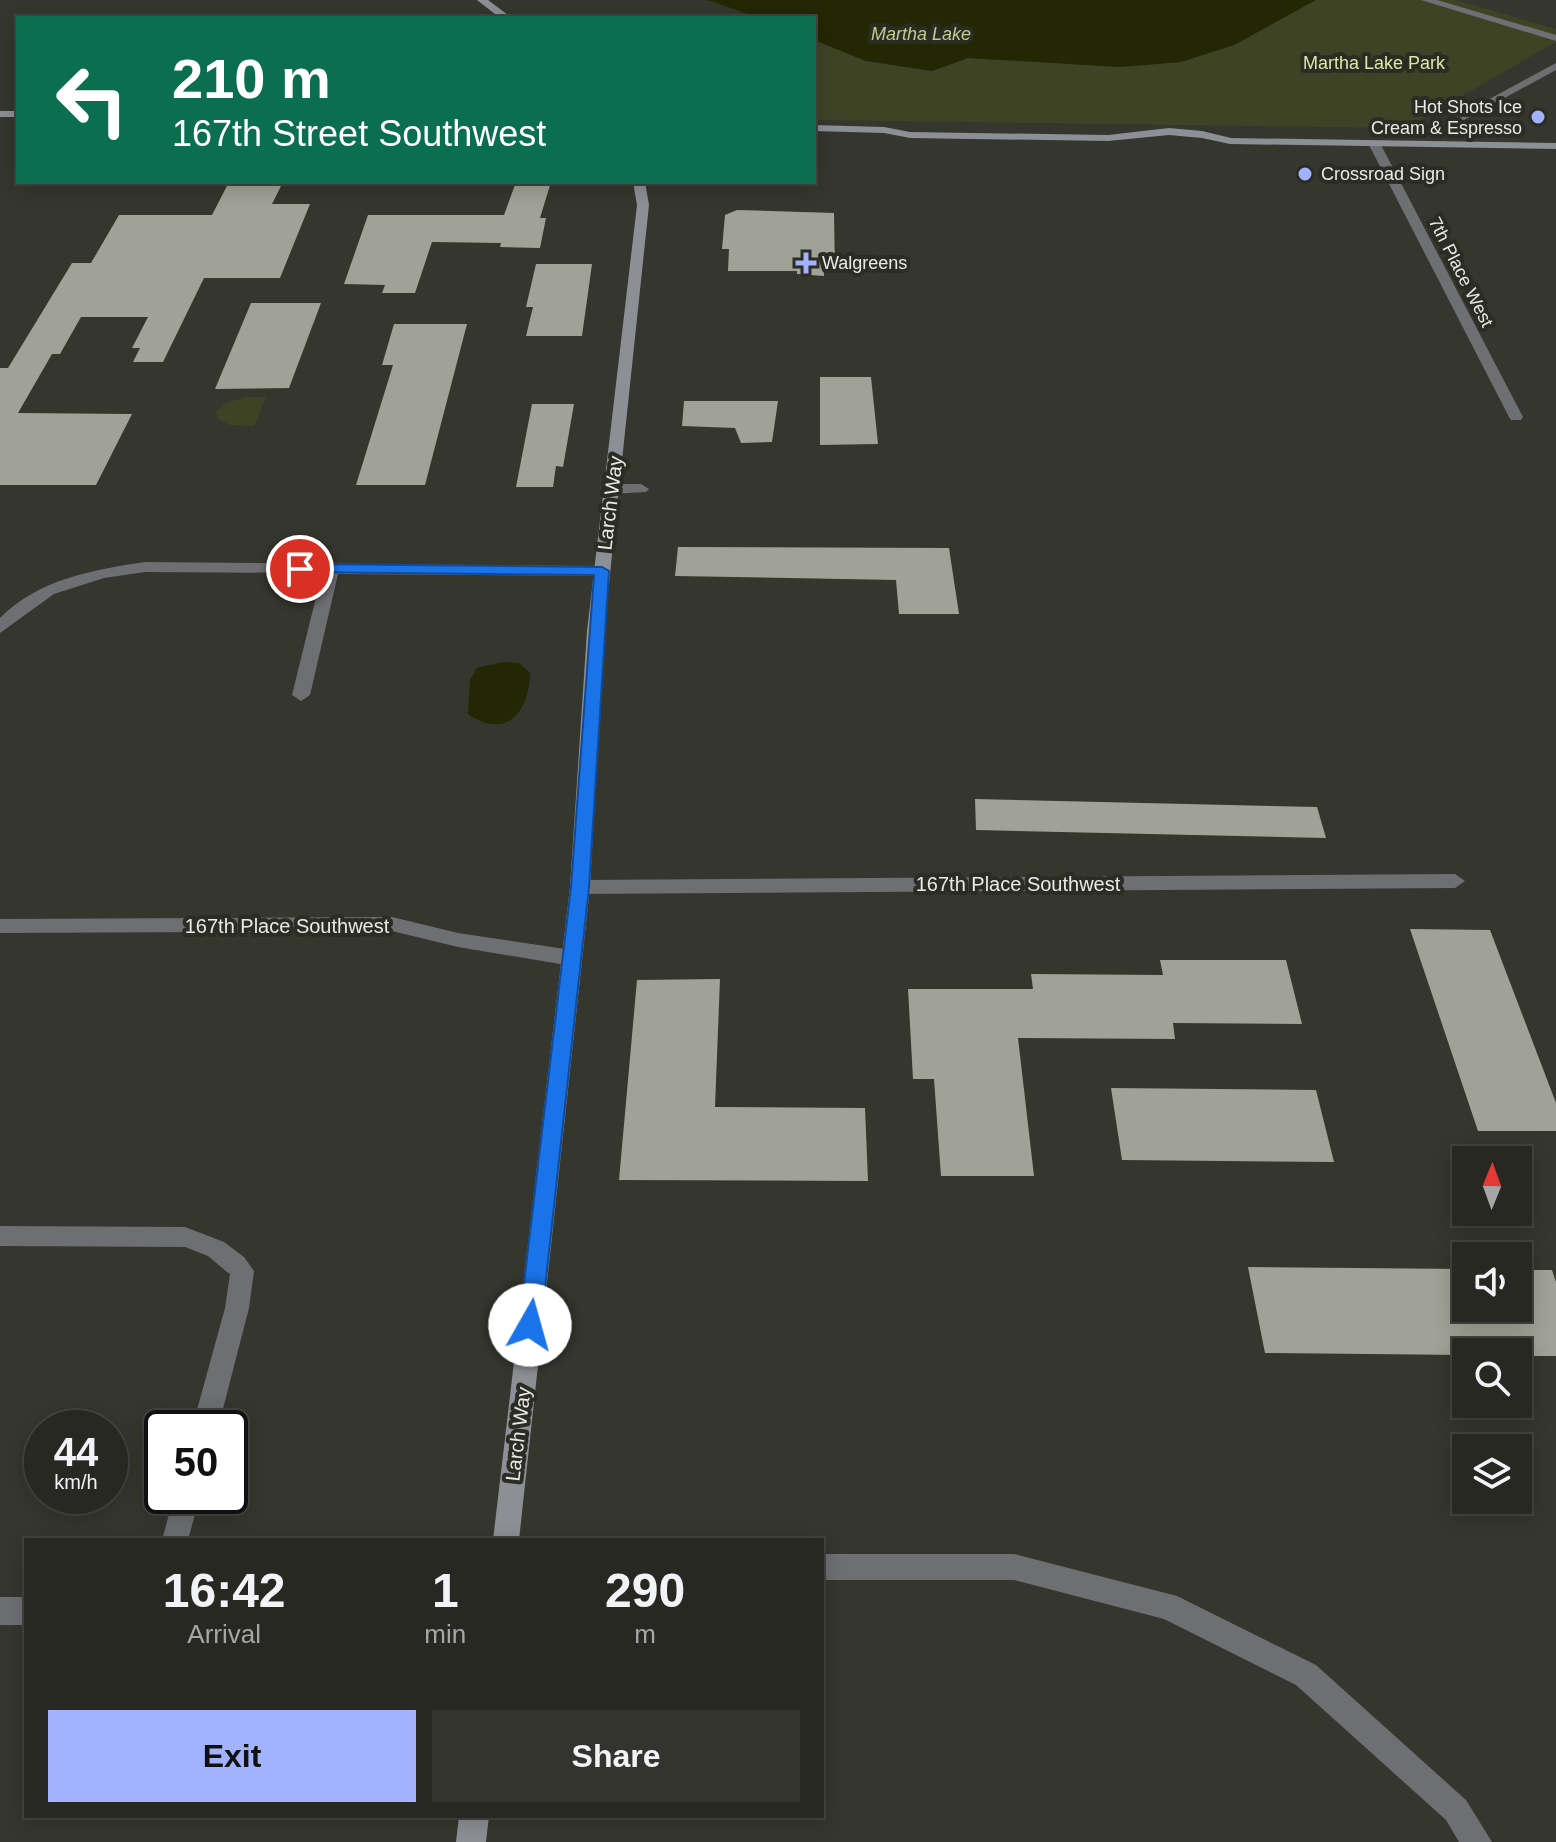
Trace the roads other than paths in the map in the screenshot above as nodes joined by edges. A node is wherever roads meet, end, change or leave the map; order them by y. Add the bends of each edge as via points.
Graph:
1 (482, 0) edge
2 (1426, 0) edge
3 (504, 16) edge
4 (1556, 38) edge
5 (1556, 66) edge
6 (1460, 118) dead end
7 (816, 128) edge
8 (910, 135) junction
9 (1108, 138) junction
10 (816, 140) edge
11 (1230, 141) junction
12 (1374, 143) junction
13 (1143, 146) dead end
14 (1556, 146) edge
15 (1188, 147) dead end
16 (639, 184) edge
17 (1516, 417) dead end
18 (611, 489) junction
19 (641, 489) dead end
20 (331, 569) junction
21 (602, 571) junction
22 (0, 628) edge
23 (301, 695) dead end
24 (1455, 881) dead end
25 (580, 887) junction
26 (0, 926) edge
27 (572, 958) junction
28 (0, 1236) edge
29 (210, 1410) edge
30 (182, 1514) edge
31 (176, 1538) edge
32 (506, 1538) edge
33 (824, 1567) edge
34 (0, 1611) edge
35 (24, 1611) edge
36 (474, 1818) edge
37 (471, 1842) edge
38 (1477, 1842) edge

1 - 3 main road
2 - 4 street
5 - 6 street
7 - 8 main road
8 - 9 main road
8 - 10 main road via 886,142
9 - 11 main road via 1125,133 1213,134
9 - 13 main road
11 - 12 main road
11 - 15 main road via 1218,147
12 - 14 main road
12 - 17 street, 7th Place West
16 - 18 main road, Larch Way via 643,205
18 - 19 street
18 - 21 main road, Larch Way
20 - 21 street
20 - 22 street via 145,567 89,575 18,607
20 - 23 street
21 - 25 main road, Larch Way
24 - 25 street, 167th Place Southwest
25 - 27 main road, Larch Way
26 - 27 street, 167th Place Southwest via 392,924
27 - 32 main road, Larch Way
28 - 29 street via 185,1237 207,1242 227,1255 242,1271
30 - 31 street
33 - 38 street via 1014,1567 1167,1606 1306,1675 1456,1810
34 - 35 street
36 - 37 main road

